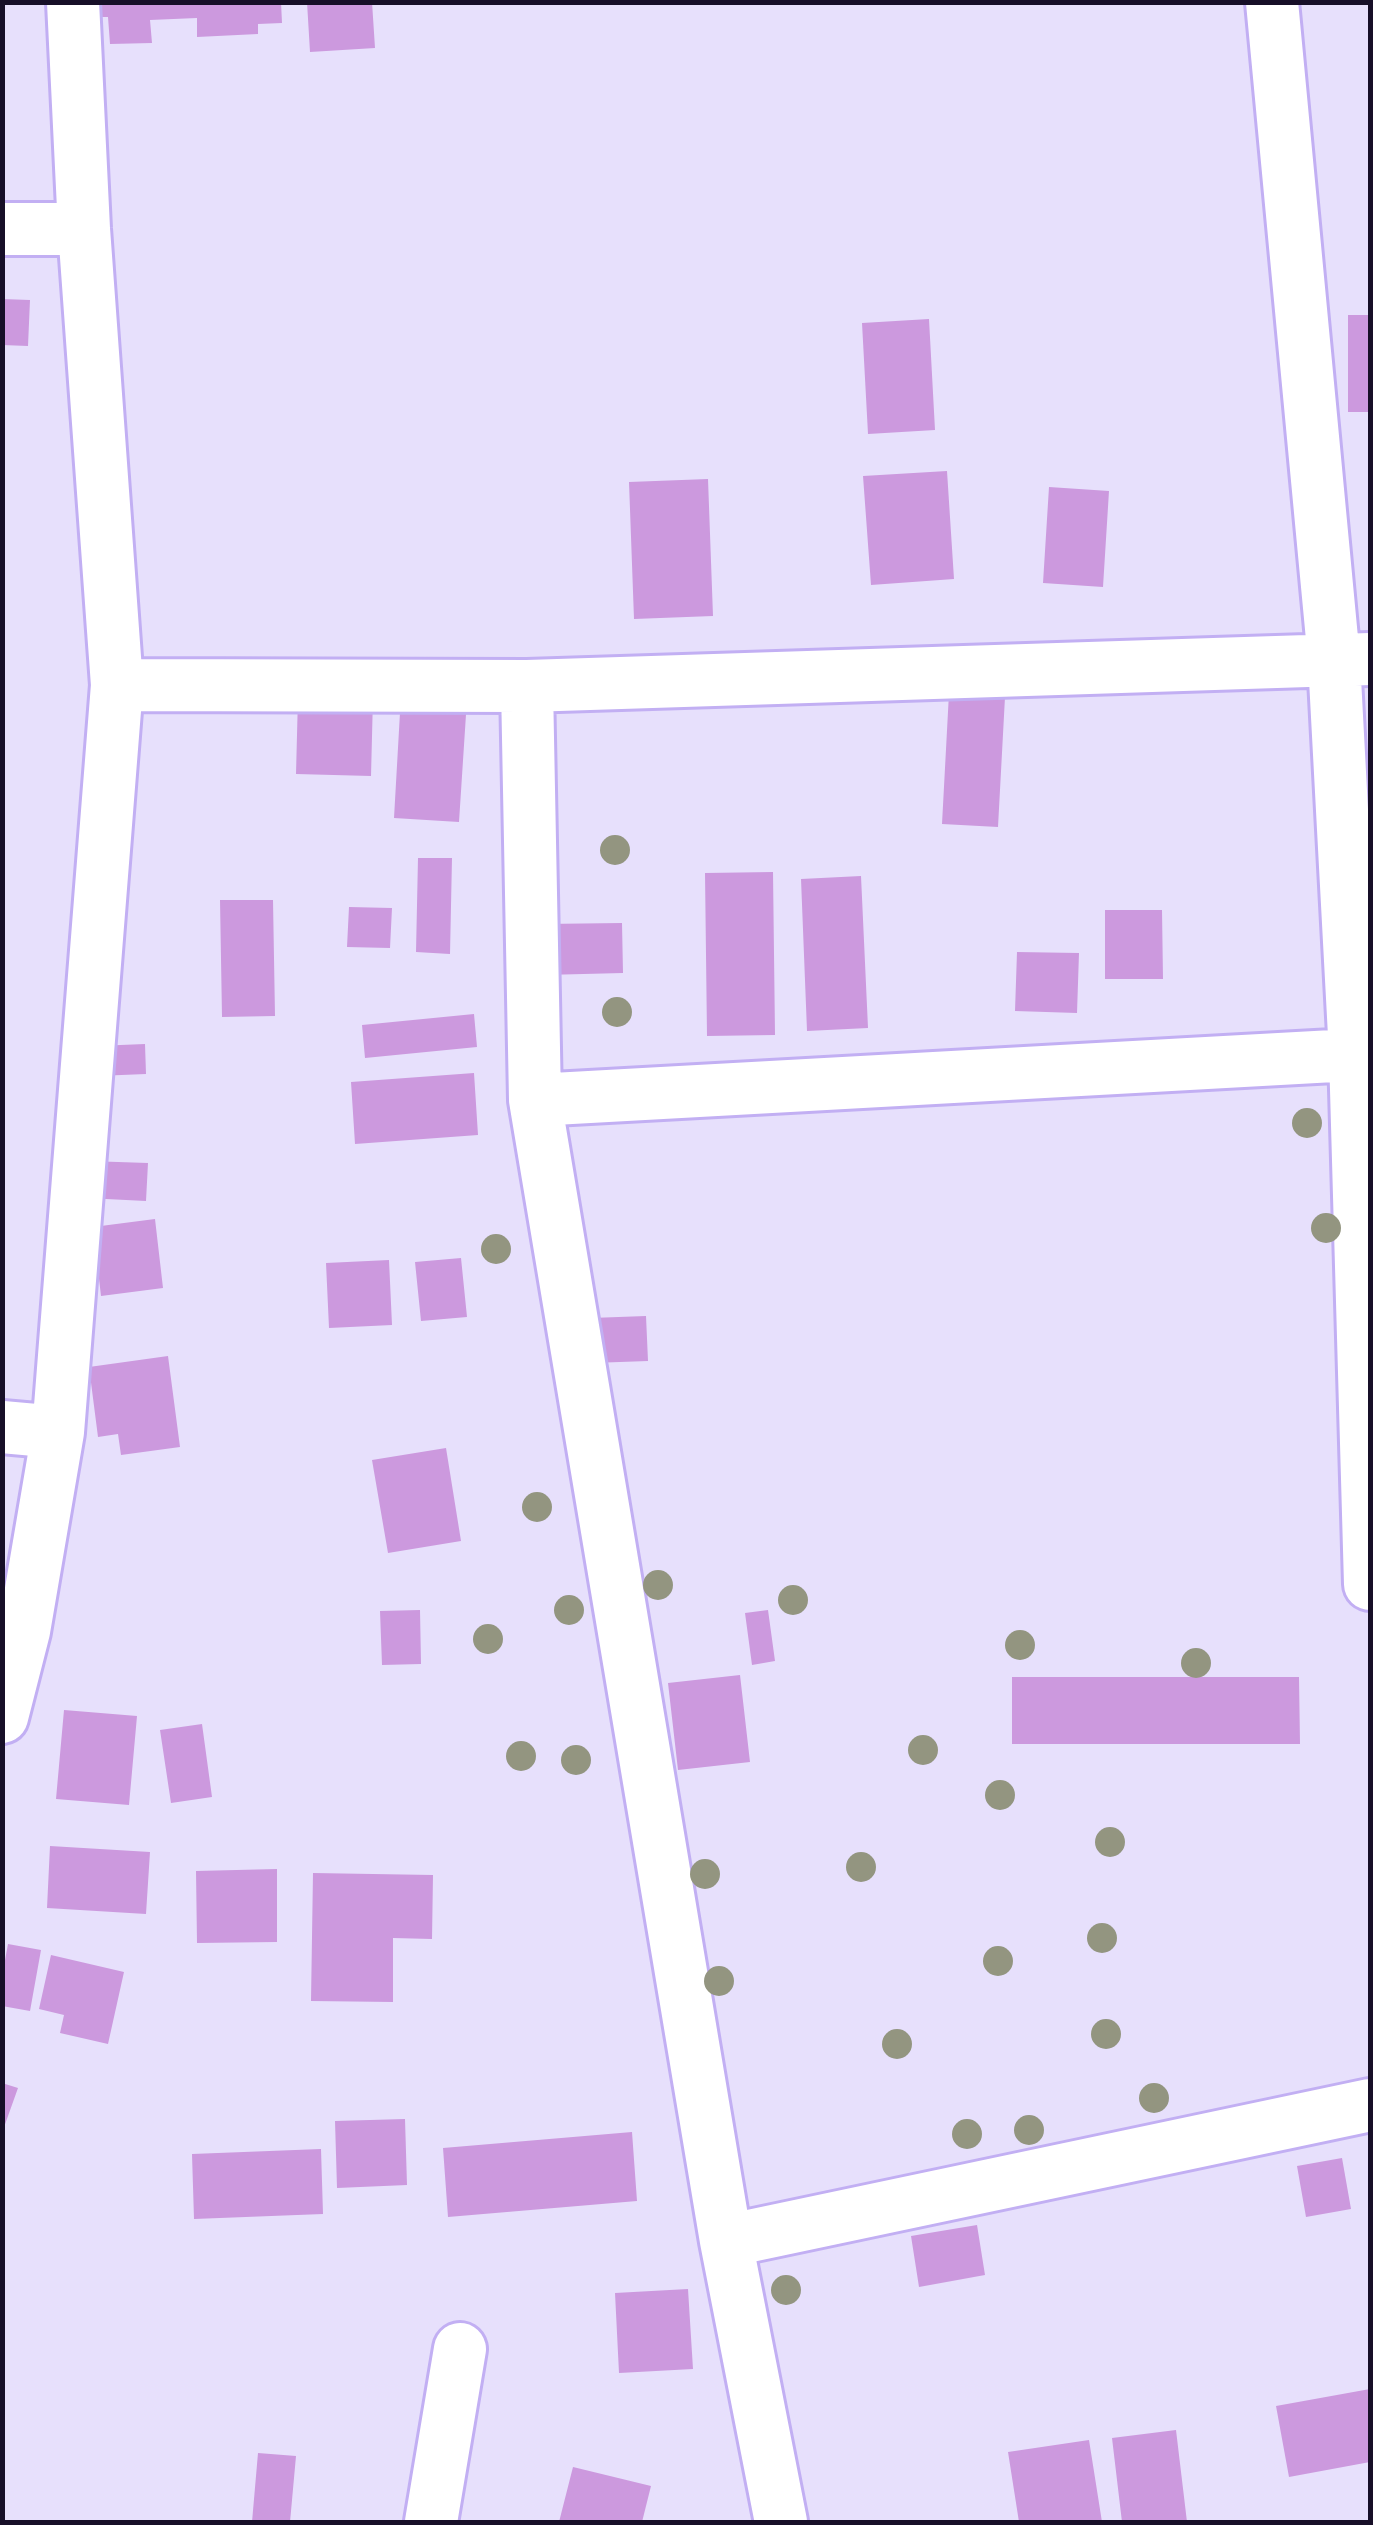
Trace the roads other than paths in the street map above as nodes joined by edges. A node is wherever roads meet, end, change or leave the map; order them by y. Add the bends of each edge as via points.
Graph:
1 (73, 2) edge
2 (1272, 2) edge
3 (2, 229) edge
4 (84, 229) junction
5 (1352, 659) edge
6 (117, 685) junction
7 (527, 686) junction
8 (1363, 1054) edge
9 (536, 1100) junction
10 (2, 1427) edge
11 (58, 1432) junction
12 (1370, 1584) edge
13 (2, 1717) edge
14 (1370, 2106) edge
15 (726, 2241) junction
16 (460, 2349) dead end
17 (431, 2522) edge
18 (782, 2522) edge

1 - 4 street
2 - 5 street
3 - 4 street
4 - 6 street
5 - 7 street
5 - 8 street
6 - 7 street
6 - 11 street
7 - 9 street
8 - 9 street
8 - 12 street
9 - 15 street
10 - 11 street
11 - 13 street via 24,1631
14 - 15 street
15 - 18 street
16 - 17 street

